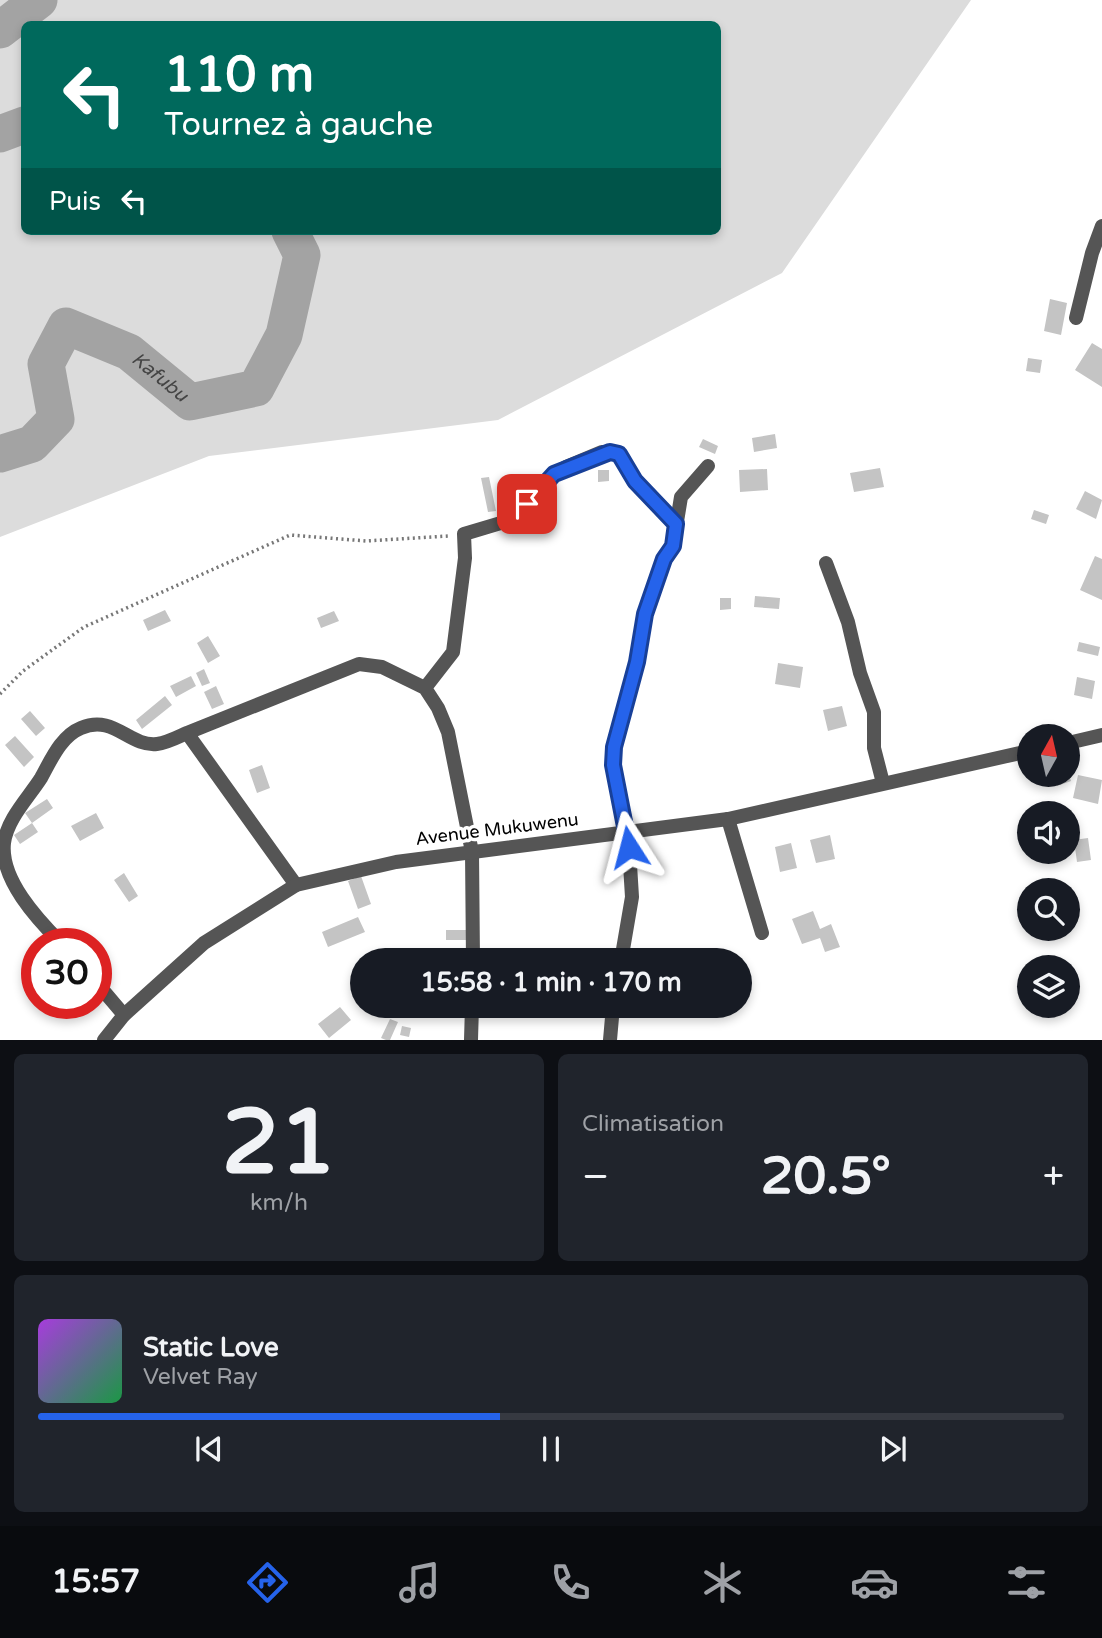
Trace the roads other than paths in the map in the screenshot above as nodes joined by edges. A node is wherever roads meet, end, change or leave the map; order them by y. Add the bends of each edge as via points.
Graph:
1 (1102, 226) edge
2 (1076, 318) dead end
3 (708, 466) dead end
4 (676, 524) junction
5 (826, 563) dead end
6 (425, 688) junction
7 (187, 733) junction
8 (1102, 735) edge
9 (1080, 740) edge
10 (1017, 754) edge
11 (883, 783) junction
12 (727, 818) junction
13 (628, 832) junction
14 (472, 852) junction
15 (296, 885) junction
16 (45, 928) edge
17 (762, 933) dead end
18 (473, 948) edge
19 (623, 948) edge
20 (112, 1000) edge
21 (124, 1014) junction
22 (472, 1018) edge
23 (613, 1018) edge
24 (104, 1040) edge
25 (471, 1040) edge
26 (610, 1040) edge

1 - 2 street
3 - 4 street via 683,492
4 - 6 street via 635,481 619,454 610,452 554,474 514,519 464,534 463,585 453,652
4 - 13 street via 673,546 645,614 614,747 613,765
5 - 11 street via 874,712 874,748
6 - 7 street via 382,667 359,664
6 - 14 street via 448,732
7 - 15 street
7 - 16 street via 156,744 99,724 79,729 62,742 14,817 4,843 10,874
8 - 9 street
10 - 11 street, Avenue Mukuwenu
11 - 12 street, Avenue Mukuwenu
12 - 13 street, Avenue Mukuwenu
12 - 17 street
13 - 14 street, Avenue Mukuwenu
13 - 19 street via 632,897
14 - 15 street, Avenue Mukuwenu via 396,862
14 - 18 street
15 - 21 street, Avenue Mukuwenu via 204,943
20 - 21 street
21 - 24 street, Avenue Mukuwenu
22 - 25 street
23 - 26 street

